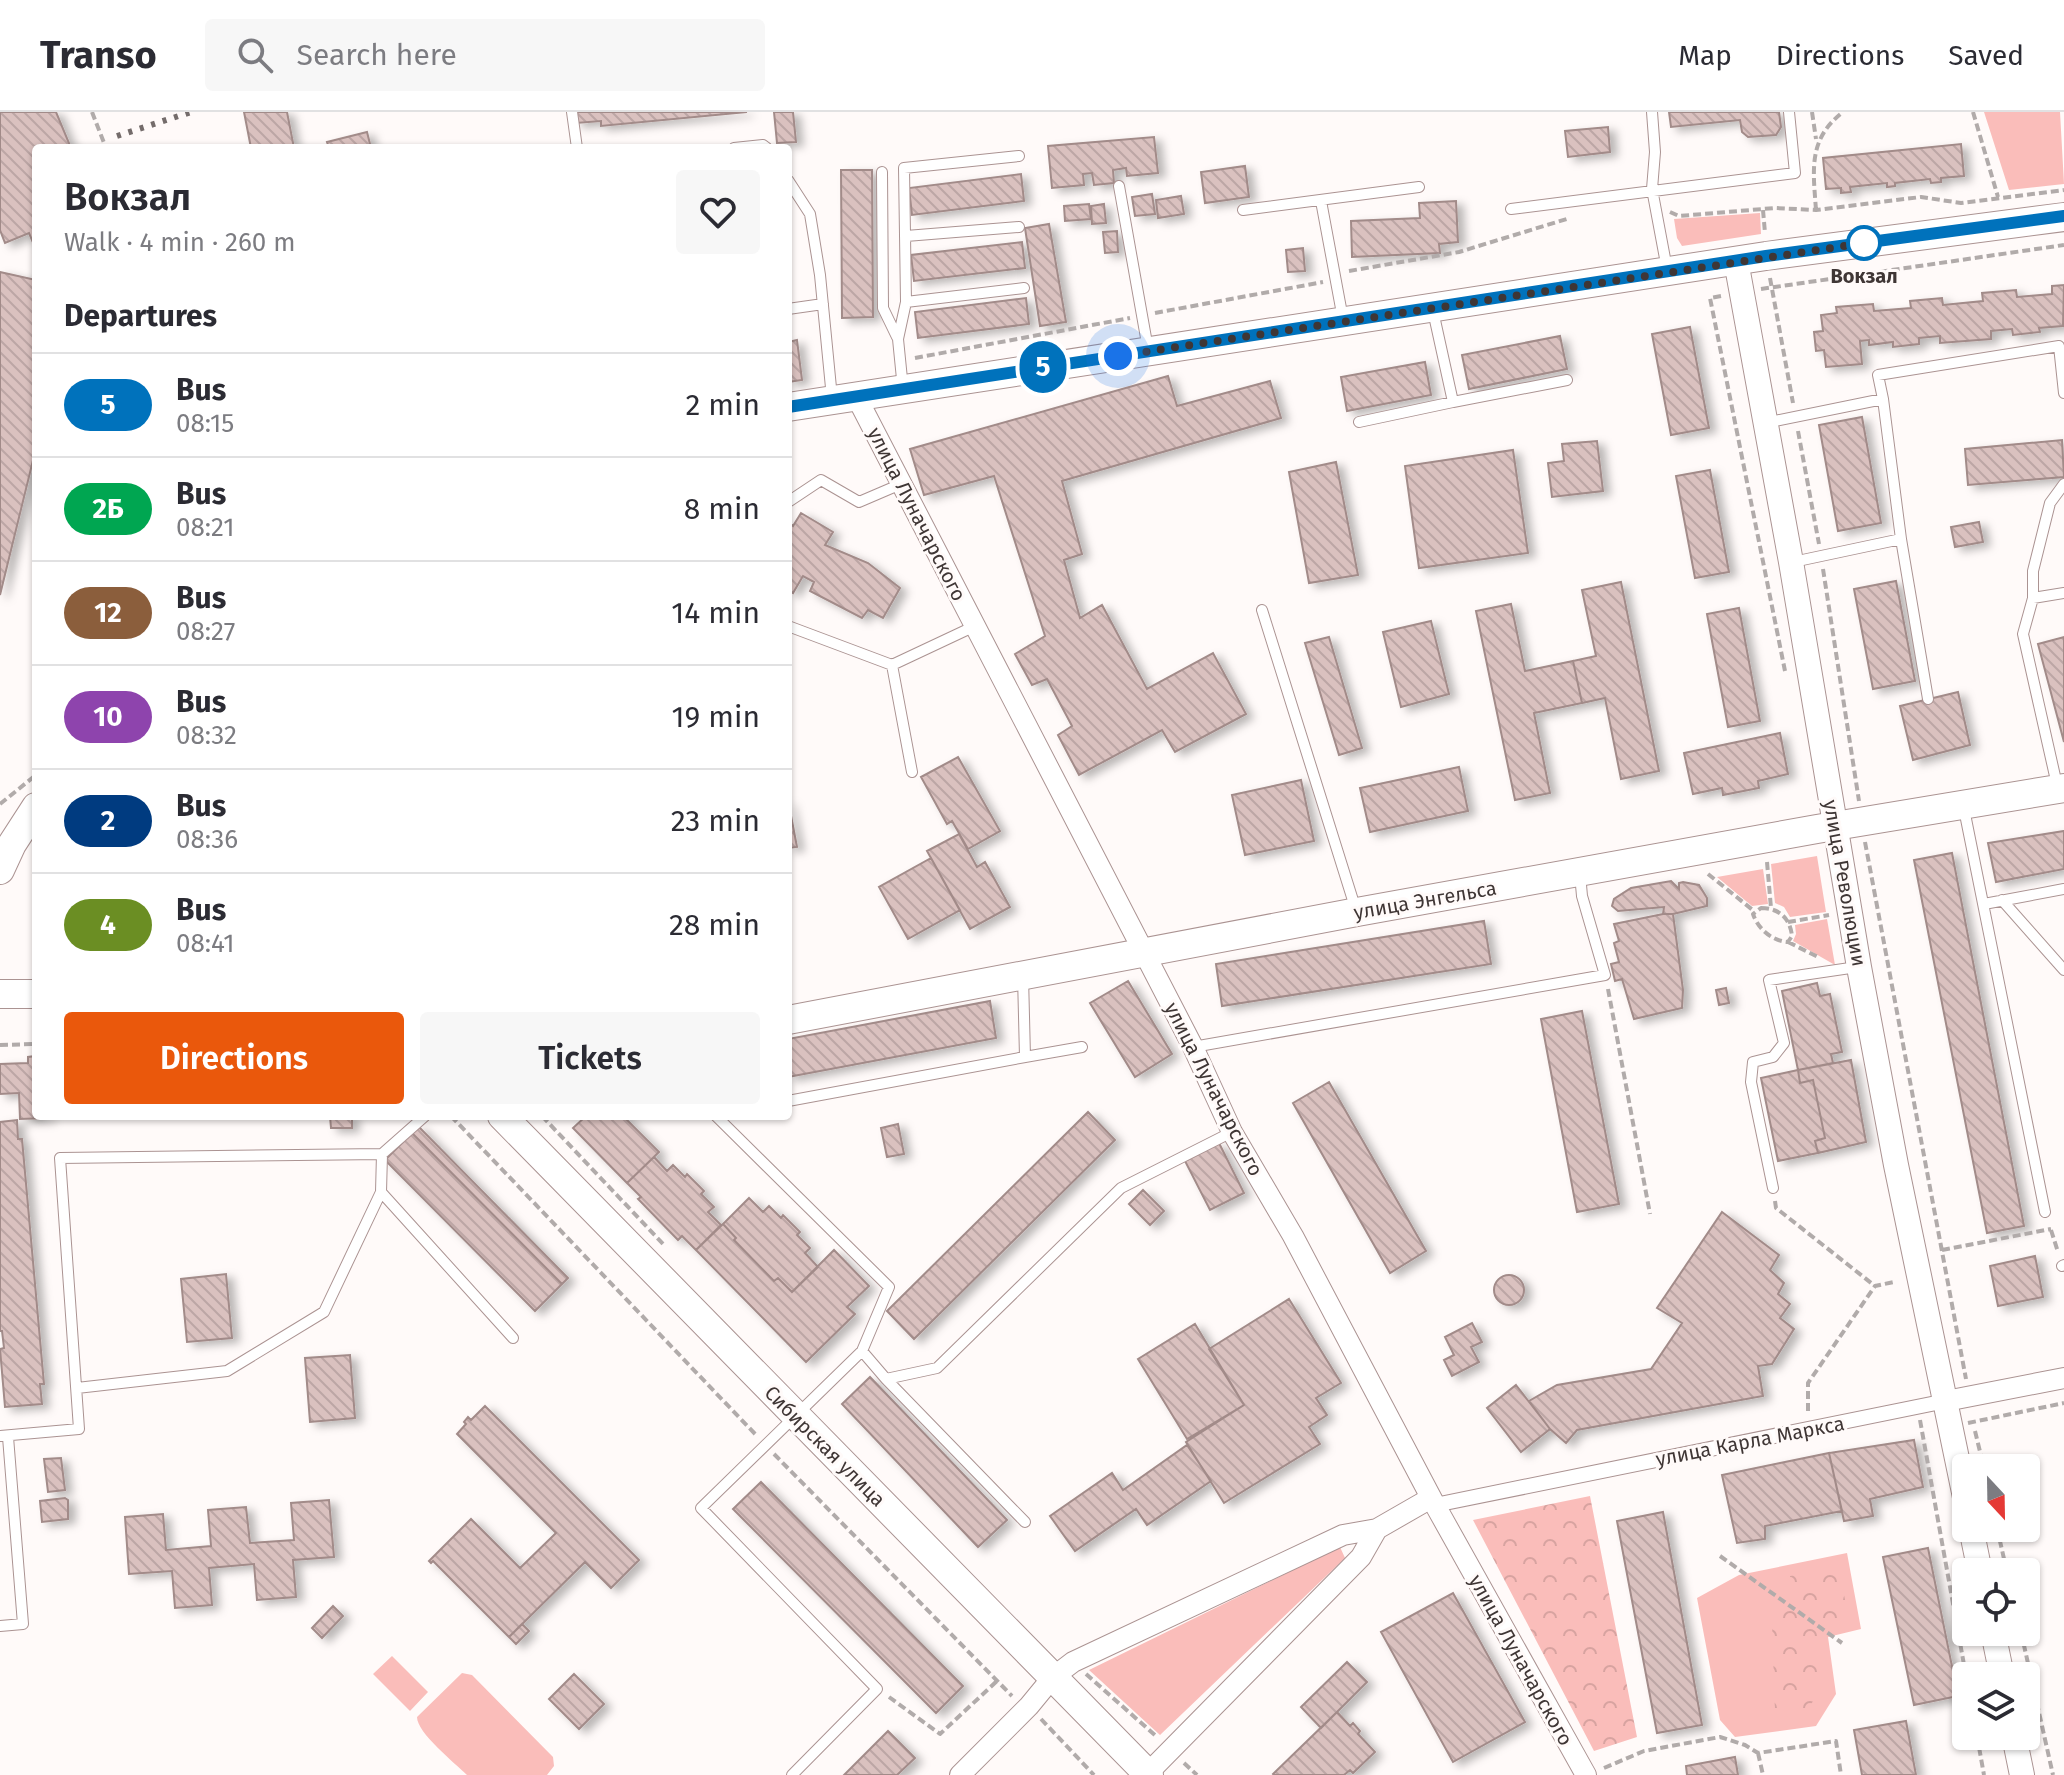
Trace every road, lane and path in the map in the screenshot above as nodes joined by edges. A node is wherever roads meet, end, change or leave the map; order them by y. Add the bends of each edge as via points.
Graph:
1 (92, 112) edge
2 (572, 112) edge
3 (1652, 112) edge
4 (1789, 112) edge
5 (1812, 112) edge
6 (1843, 112) edge
7 (1973, 112) edge
8 (1817, 142) junction
9 (104, 144) edge
10 (576, 144) edge
11 (1019, 156) dead end
12 (882, 172) dead end
13 (792, 186) edge
14 (1119, 186) dead end
15 (1419, 187) dead end
16 (1652, 189) junction
17 (2064, 190) edge
18 (1998, 197) junction
19 (1321, 201) junction
20 (1655, 205) junction
21 (1511, 209) dead end
22 (1243, 210) dead end
23 (1763, 210) junction
24 (1816, 210) junction
25 (2064, 217) edge
26 (1572, 218) dead end
27 (1019, 227) dead end
28 (906, 236) junction
29 (2064, 245) edge
30 (1766, 256) junction
31 (1736, 261) junction
32 (1668, 271) junction
33 (1334, 276) junction
34 (1772, 287) junction
35 (1024, 288) dead end
36 (1741, 292) junction
37 (906, 302) junction
38 (823, 304) junction
39 (792, 308) edge
40 (1432, 308) junction
41 (1142, 315) junction
42 (1343, 321) junction
43 (898, 339) junction
44 (1148, 351) junction
45 (902, 375) junction
46 (1567, 380) dead end
47 (2064, 393) edge
48 (844, 398) junction
49 (1883, 399) junction
50 (1453, 402) junction
51 (792, 406) edge
52 (1796, 417) junction
53 (1359, 422) dead end
54 (1764, 423) junction
55 (901, 484) junction
56 (2064, 484) edge
57 (792, 499) edge
58 (1901, 539) junction
59 (1821, 556) junction
60 (1791, 562) junction
61 (2064, 593) edge
62 (2033, 598) junction
63 (1262, 610) dead end
64 (975, 626) junction
65 (792, 628) edge
66 (892, 665) junction
67 (1786, 673) dead end
68 (1928, 699) dead end
69 (912, 772) dead end
70 (2061, 789) edge
71 (1963, 807) junction
72 (32, 813) edge
73 (1848, 825) junction
74 (1767, 862) dead end
75 (0, 870) edge
76 (1580, 872) junction
77 (1708, 874) dead end
78 (2064, 889) edge
79 (2002, 900) junction
80 (1984, 904) junction
81 (1772, 909) junction
82 (1754, 911) junction
83 (1357, 912) junction
84 (1832, 915) dead end
85 (1788, 922) junction
86 (1788, 942) junction
87 (1144, 952) junction
88 (1850, 968) junction
89 (2064, 970) edge
90 (1023, 975) junction
91 (1605, 975) junction
92 (0, 994) edge
93 (32, 994) edge
94 (792, 1019) edge
95 (32, 1044) edge
96 (0, 1045) edge
97 (1082, 1047) dead end
98 (1193, 1047) junction
99 (1025, 1057) junction
100 (792, 1100) edge
101 (420, 1120) edge
102 (506, 1120) edge
103 (720, 1120) edge
104 (1232, 1132) junction
105 (382, 1154) junction
106 (1773, 1188) joint
107 (381, 1192) junction
108 (2045, 1212) joint
109 (1650, 1214) dead end
110 (2051, 1229) junction
111 (1942, 1250) junction
112 (2063, 1266) edge
113 (1894, 1282) dead end
114 (1875, 1286) junction
115 (513, 1338) dead end
116 (862, 1351) junction
117 (2064, 1378) edge
118 (886, 1379) junction
119 (77, 1388) junction
120 (1958, 1399) junction
121 (2064, 1403) edge
122 (1918, 1407) junction
123 (1808, 1411) dead end
124 (795, 1417) junction
125 (1962, 1424) junction
126 (4, 1437) edge
127 (1964, 1454) edge
128 (1977, 1454) edge
129 (1433, 1502) junction
130 (1025, 1522) dead end
131 (1377, 1529) junction
132 (1720, 1556) dead end
133 (0, 1626) edge
134 (1842, 1643) dead end
135 (2024, 1646) edge
136 (1964, 1662) edge
137 (1052, 1678) junction
138 (997, 1681) dead end
139 (877, 1689) junction
140 (1980, 1750) edge
141 (2017, 1750) edge
142 (1758, 1753) junction
143 (1593, 1772) edge
144 (1147, 1774) edge
145 (792, 1775) edge
146 (960, 1775) edge
147 (1763, 1775) edge
148 (1841, 1775) edge
149 (1984, 1775) edge
150 (2022, 1775) edge
151 (2053, 1775) edge

1 - 9 path
2 - 10 lane
3 - 16 lane
4 - 16 lane via 1795,173
5 - 8 path
6 - 8 path
7 - 18 path
8 - 24 path
11 - 28 lane via 904,168
12 - 43 lane via 883,308
13 - 38 lane via 810,214
14 - 41 lane
15 - 19 lane
16 - 20 lane
16 - 21 lane
17 - 18 path
18 - 24 path via 1961,203 1921,197
19 - 22 lane
19 - 33 lane
20 - 23 path via 1679,216
20 - 32 lane
23 - 24 path
23 - 30 path
25 - 30 main road
26 - 33 path via 1459,252
27 - 28 lane
28 - 37 lane
29 - 34 path
30 - 31 main road
30 - 34 path
31 - 32 main road
31 - 36 street, улица Революции
32 - 40 main road
33 - 41 path
33 - 42 lane
34 - 36 path
34 - 52 path
35 - 37 lane
36 - 54 street, улица Революции
36 - 67 path via 1710,298
37 - 43 lane
38 - 39 lane
38 - 48 lane
40 - 42 main road
40 - 50 lane
41 - 44 lane
41 - 45 path
42 - 44 main road
43 - 45 lane
44 - 45 main road
45 - 48 main road
46 - 50 lane
47 - 49 lane via 2059,346 1878,375
48 - 51 main road
48 - 55 street, улица Луначарского
49 - 52 lane
49 - 58 lane
50 - 53 lane
52 - 54 lane
52 - 59 path
54 - 60 street, улица Революции
55 - 57 lane via 859,502 821,480
55 - 64 street, улица Луначарского
56 - 62 lane via 2050,503 2033,571
58 - 59 lane
58 - 68 lane
59 - 60 lane
59 - 73 path
60 - 73 street, улица Революции
61 - 62 lane
62 - 70 lane via 2023,634
63 - 83 lane
64 - 66 lane
64 - 87 street, улица Луначарского
65 - 66 lane
66 - 69 lane
70 - 71 main road, улица Энгельса
71 - 73 main road, улица Энгельса
71 - 80 lane
72 - 75 main road
73 - 76 main road, улица Энгельса
73 - 88 street, улица Революции
73 - 111 path
74 - 81 path
76 - 83 main road, улица Энгельса
76 - 91 lane
77 - 82 path
78 - 79 lane
79 - 80 lane
79 - 89 lane
80 - 108 lane
81 - 82 path
81 - 85 path
82 - 86 path via 1765,932
83 - 87 main road, улица Энгельса
84 - 85 path
85 - 86 path
86 - 88 path
87 - 90 main road, улица Энгельса
87 - 98 street, улица Луначарского
88 - 106 lane via 1769,980 1784,1043 1773,1057 1753,1062 1751,1082
88 - 120 street, улица Революции
90 - 94 main road, улица Энгельса
90 - 99 lane
91 - 98 lane
91 - 109 path
92 - 93 main road
95 - 96 path
97 - 99 lane
98 - 104 street, улица Луначарского
99 - 100 lane
101 - 105 lane
102 - 124 main road, Сибирская улица
103 - 116 lane via 889,1287
104 - 118 lane via 1121,1188 937,1368
104 - 129 street, улица Луначарского
105 - 107 lane
105 - 119 lane via 60,1158
106 - 114 path via 1776,1208
107 - 115 lane
107 - 119 lane via 324,1312 227,1371
108 - 110 path
110 - 111 path
110 - 112 path
111 - 120 path
113 - 114 path
114 - 123 path via 1808,1383
116 - 118 lane
116 - 124 lane
117 - 120 street, улица Карла Маркса
118 - 130 lane
119 - 126 lane via 79,1429
120 - 122 street, улица Карла Маркса
120 - 125 street, улица Революции
120 - 125 path
121 - 125 path
122 - 129 street, улица Карла Маркса
122 - 136 path
124 - 137 main road, Сибирская улица
124 - 139 lane via 701,1508
125 - 127 street, улица Революции
125 - 128 path
126 - 133 lane via 23,1624
129 - 131 street, улица Карла Маркса
129 - 143 street, улица Луначарского
131 - 137 street, улица Карла Маркса via 1343,1535 1073,1662
131 - 144 street, улица Карла Маркса via 1361,1557
132 - 134 path
135 - 151 path
137 - 144 main road, Сибирская улица
137 - 146 street, улица Карла Маркса
138 - 139 path via 940,1734
139 - 145 lane
140 - 149 path
141 - 150 street
142 - 143 path via 1720,1737 1644,1751
142 - 147 path
142 - 148 path via 1836,1741

